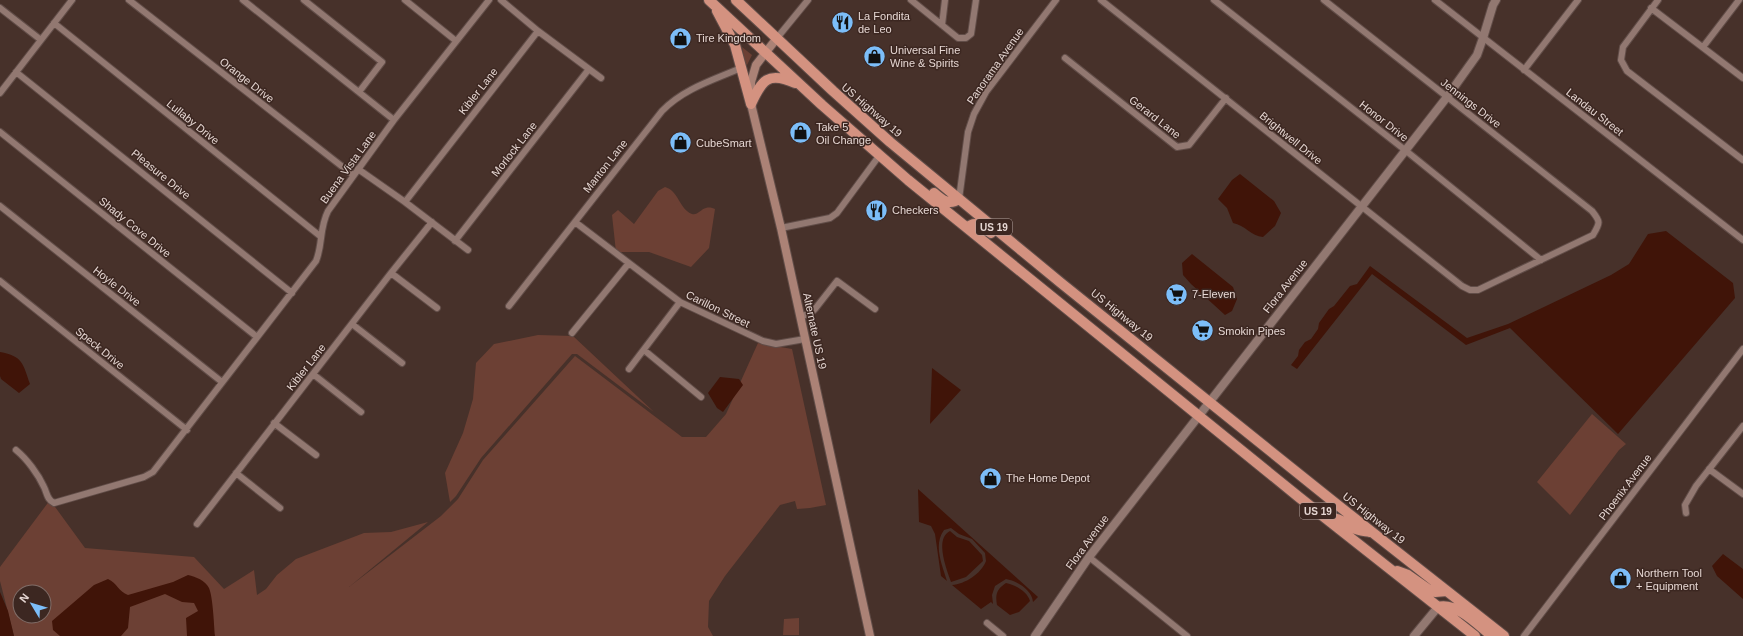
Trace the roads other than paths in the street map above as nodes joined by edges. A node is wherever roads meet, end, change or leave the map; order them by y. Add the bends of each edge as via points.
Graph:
1 (72, 0) edge
2 (129, 0) edge
3 (243, 0) edge
4 (304, 0) edge
5 (405, 0) edge
6 (489, 0) edge
7 (501, 0) edge
8 (736, 0) edge
9 (808, 0) edge
10 (911, 0) edge
11 (945, 0) edge
12 (976, 0) edge
13 (1056, 0) edge
14 (1101, 0) edge
15 (1214, 0) edge
16 (1324, 0) edge
17 (1435, 0) edge
18 (1496, 0) edge
19 (1578, 0) edge
20 (1658, 0) edge
21 (1739, 0) edge
22 (711, 1) edge
23 (0, 8) edge
24 (1651, 8) junction
25 (54, 23) junction
26 (942, 25) junction
27 (538, 31) junction
28 (777, 38) junction
29 (1483, 38) junction
30 (41, 40) junction
31 (456, 41) junction
32 (1702, 48) junction
33 (766, 52) junction
34 (1064, 58) dead end
35 (741, 68) junction
36 (589, 69) junction
37 (1524, 70) junction
38 (16, 72) junction
39 (601, 78) dead end
40 (1743, 78) edge
41 (801, 86) junction
42 (1, 90) edge
43 (359, 92) junction
44 (1447, 96) junction
45 (1226, 98) junction
46 (751, 104) junction
47 (394, 120) junction
48 (0, 132) edge
49 (861, 140) junction
50 (1405, 150) junction
51 (879, 156) junction
52 (1743, 160) edge
53 (358, 169) junction
54 (354, 175) junction
55 (959, 198) junction
56 (405, 202) junction
57 (0, 206) edge
58 (1361, 207) junction
59 (432, 222) junction
60 (575, 222) junction
61 (781, 228) junction
62 (967, 228) junction
63 (320, 236) junction
64 (1743, 240) edge
65 (456, 241) junction
66 (468, 250) dead end
67 (1029, 255) junction
68 (1541, 260) junction
69 (629, 263) junction
70 (391, 273) junction
71 (0, 281) edge
72 (292, 293) junction
73 (680, 302) junction
74 (509, 306) dead end
75 (437, 308) dead end
76 (876, 309) dead end
77 (800, 316) junction
78 (352, 324) junction
79 (572, 333) dead end
80 (257, 337) junction
81 (805, 339) junction
82 (1743, 349) edge
83 (644, 350) junction
84 (402, 363) dead end
85 (628, 370) dead end
86 (313, 374) junction
87 (222, 382) junction
88 (701, 397) dead end
89 (1209, 401) junction
90 (361, 412) dead end
91 (1198, 415) junction
92 (274, 423) junction
93 (1743, 426) edge
94 (187, 430) junction
95 (16, 450) dead end
96 (316, 455) dead end
97 (1709, 469) junction
98 (236, 473) junction
99 (1743, 494) edge
100 (280, 508) dead end
101 (1686, 513) dead end
102 (1327, 519) junction
103 (197, 524) dead end
104 (1374, 533) junction
105 (1089, 557) junction
106 (1391, 570) junction
107 (1447, 591) junction
108 (1438, 607) junction
109 (987, 623) dead end
110 (870, 636) edge
111 (1003, 636) edge
112 (1035, 636) edge
113 (1187, 636) edge
114 (1414, 636) edge
115 (1475, 636) edge
116 (1492, 636) edge
117 (1504, 636) edge
118 (1524, 636) edge

1 - 25 street
2 - 54 street, Orange Drive
3 - 43 street
4 - 43 street via 382,62
5 - 31 street
6 - 31 street, Buena Vista Lane
7 - 27 street
8 - 28 highway, US Highway 19 / US 19
9 - 28 street
10 - 26 street
11 - 26 street
12 - 26 street via 971,34 966,38 958,38
13 - 55 street, Panorama Avenue via 986,92 974,114 968,132
14 - 45 street, Brightwell Drive
15 - 50 street, Honor Drive
16 - 44 street, Jennings Drive
17 - 29 street, Landau Street
18 - 29 street, Flora Avenue
19 - 37 street
20 - 24 street
21 - 32 street
22 - 33 highway, US 19
22 - 35 highway via 735,45
23 - 30 street
24 - 32 street
24 - 52 street via 1623,47 1621,60 1627,71
25 - 30 street
25 - 63 street, Lullaby Drive
27 - 36 street
27 - 56 street, Kibler Lane
28 - 33 main road, Alternate US 19
28 - 55 highway, US Highway 19 / US 19 via 863,119
29 - 37 street, Landau Street
29 - 44 street, Flora Avenue via 1477,56
30 - 38 street
31 - 47 street, Buena Vista Lane
32 - 40 street
33 - 41 highway, US 19
33 - 46 main road, Alternate US 19 via 753,71
34 - 45 street, Gerard Lane via 1176,147 1189,145
35 - 46 highway
35 - 60 street, Manton Lane via 684,93 670,103
36 - 39 street
36 - 65 street, Morlock Lane
37 - 64 street, Landau Street
38 - 42 street
38 - 72 street, Pleasure Drive
41 - 46 highway via 784,78 771,78 759,86
41 - 49 highway, US 19
43 - 47 street
44 - 50 street, Flora Avenue
44 - 68 street, Jennings Drive via 1599,219 1599,225 1593,235
45 - 58 street, Brightwell Drive
46 - 61 main road, Alternate US 19
47 - 53 street, Buena Vista Lane
48 - 80 street, Shady Cove Drive
49 - 51 highway, US 19
49 - 55 highway via 892,159 943,200 949,203
50 - 58 street, Flora Avenue
50 - 68 street, Honor Drive
51 - 61 street via 837,213 830,218
51 - 62 highway, US 19
53 - 54 street, Buena Vista Lane
53 - 56 street
54 - 63 street, Buena Vista Lane via 328,211
55 - 67 highway, US Highway 19 / US 19
56 - 59 street
57 - 87 street, Hoyle Drive
58 - 68 street, Brightwell Drive via 1470,290 1478,290
58 - 89 street, Flora Avenue
59 - 65 street
59 - 70 street, Kibler Lane
60 - 69 street, Carillon Street
60 - 74 street, Manton Lane
61 - 77 main road, Alternate US 19
62 - 67 highway via 974,223 979,224 1010,249
62 - 91 highway, US 19
63 - 72 street, Buena Vista Lane via 316,261
65 - 66 street
67 - 89 highway, US Highway 19 / US 19
69 - 73 street, Carillon Street
69 - 79 street
70 - 75 street
70 - 78 street, Kibler Lane
71 - 94 street, Speck Drive
72 - 80 street, Buena Vista Lane
73 - 81 street, Carillon Street via 763,341 776,344
73 - 83 street
76 - 77 street via 837,281 810,314
77 - 81 main road, Alternate US 19
78 - 84 street
78 - 86 street, Kibler Lane
80 - 87 street, Buena Vista Lane
81 - 110 main road, Alternate US 19
82 - 118 street, Phoenix Avenue
83 - 85 street
83 - 88 street
86 - 90 street
86 - 92 street, Kibler Lane
87 - 94 street, Buena Vista Lane
89 - 91 street, Flora Avenue
89 - 104 highway, US Highway 19 / US 19
91 - 102 highway, US 19
91 - 105 street, Flora Avenue
92 - 96 street
92 - 98 street, Kibler Lane
93 - 97 street
94 - 95 street, Buena Vista Lane via 153,472 57,503 50,500 37,476
97 - 99 street
97 - 101 street via 1685,505
98 - 100 street
98 - 103 street, Kibler Lane
102 - 104 highway via 1343,520 1354,529
102 - 106 highway, US 19
104 - 107 highway, US Highway 19 / US 19
105 - 112 street, Flora Avenue
105 - 113 street
106 - 107 highway via 1408,575 1435,592
106 - 108 highway, US 19
107 - 117 highway, US Highway 19 / US 19
108 - 114 street
108 - 115 highway, US 19
108 - 116 highway via 1444,605 1453,608
109 - 111 street

